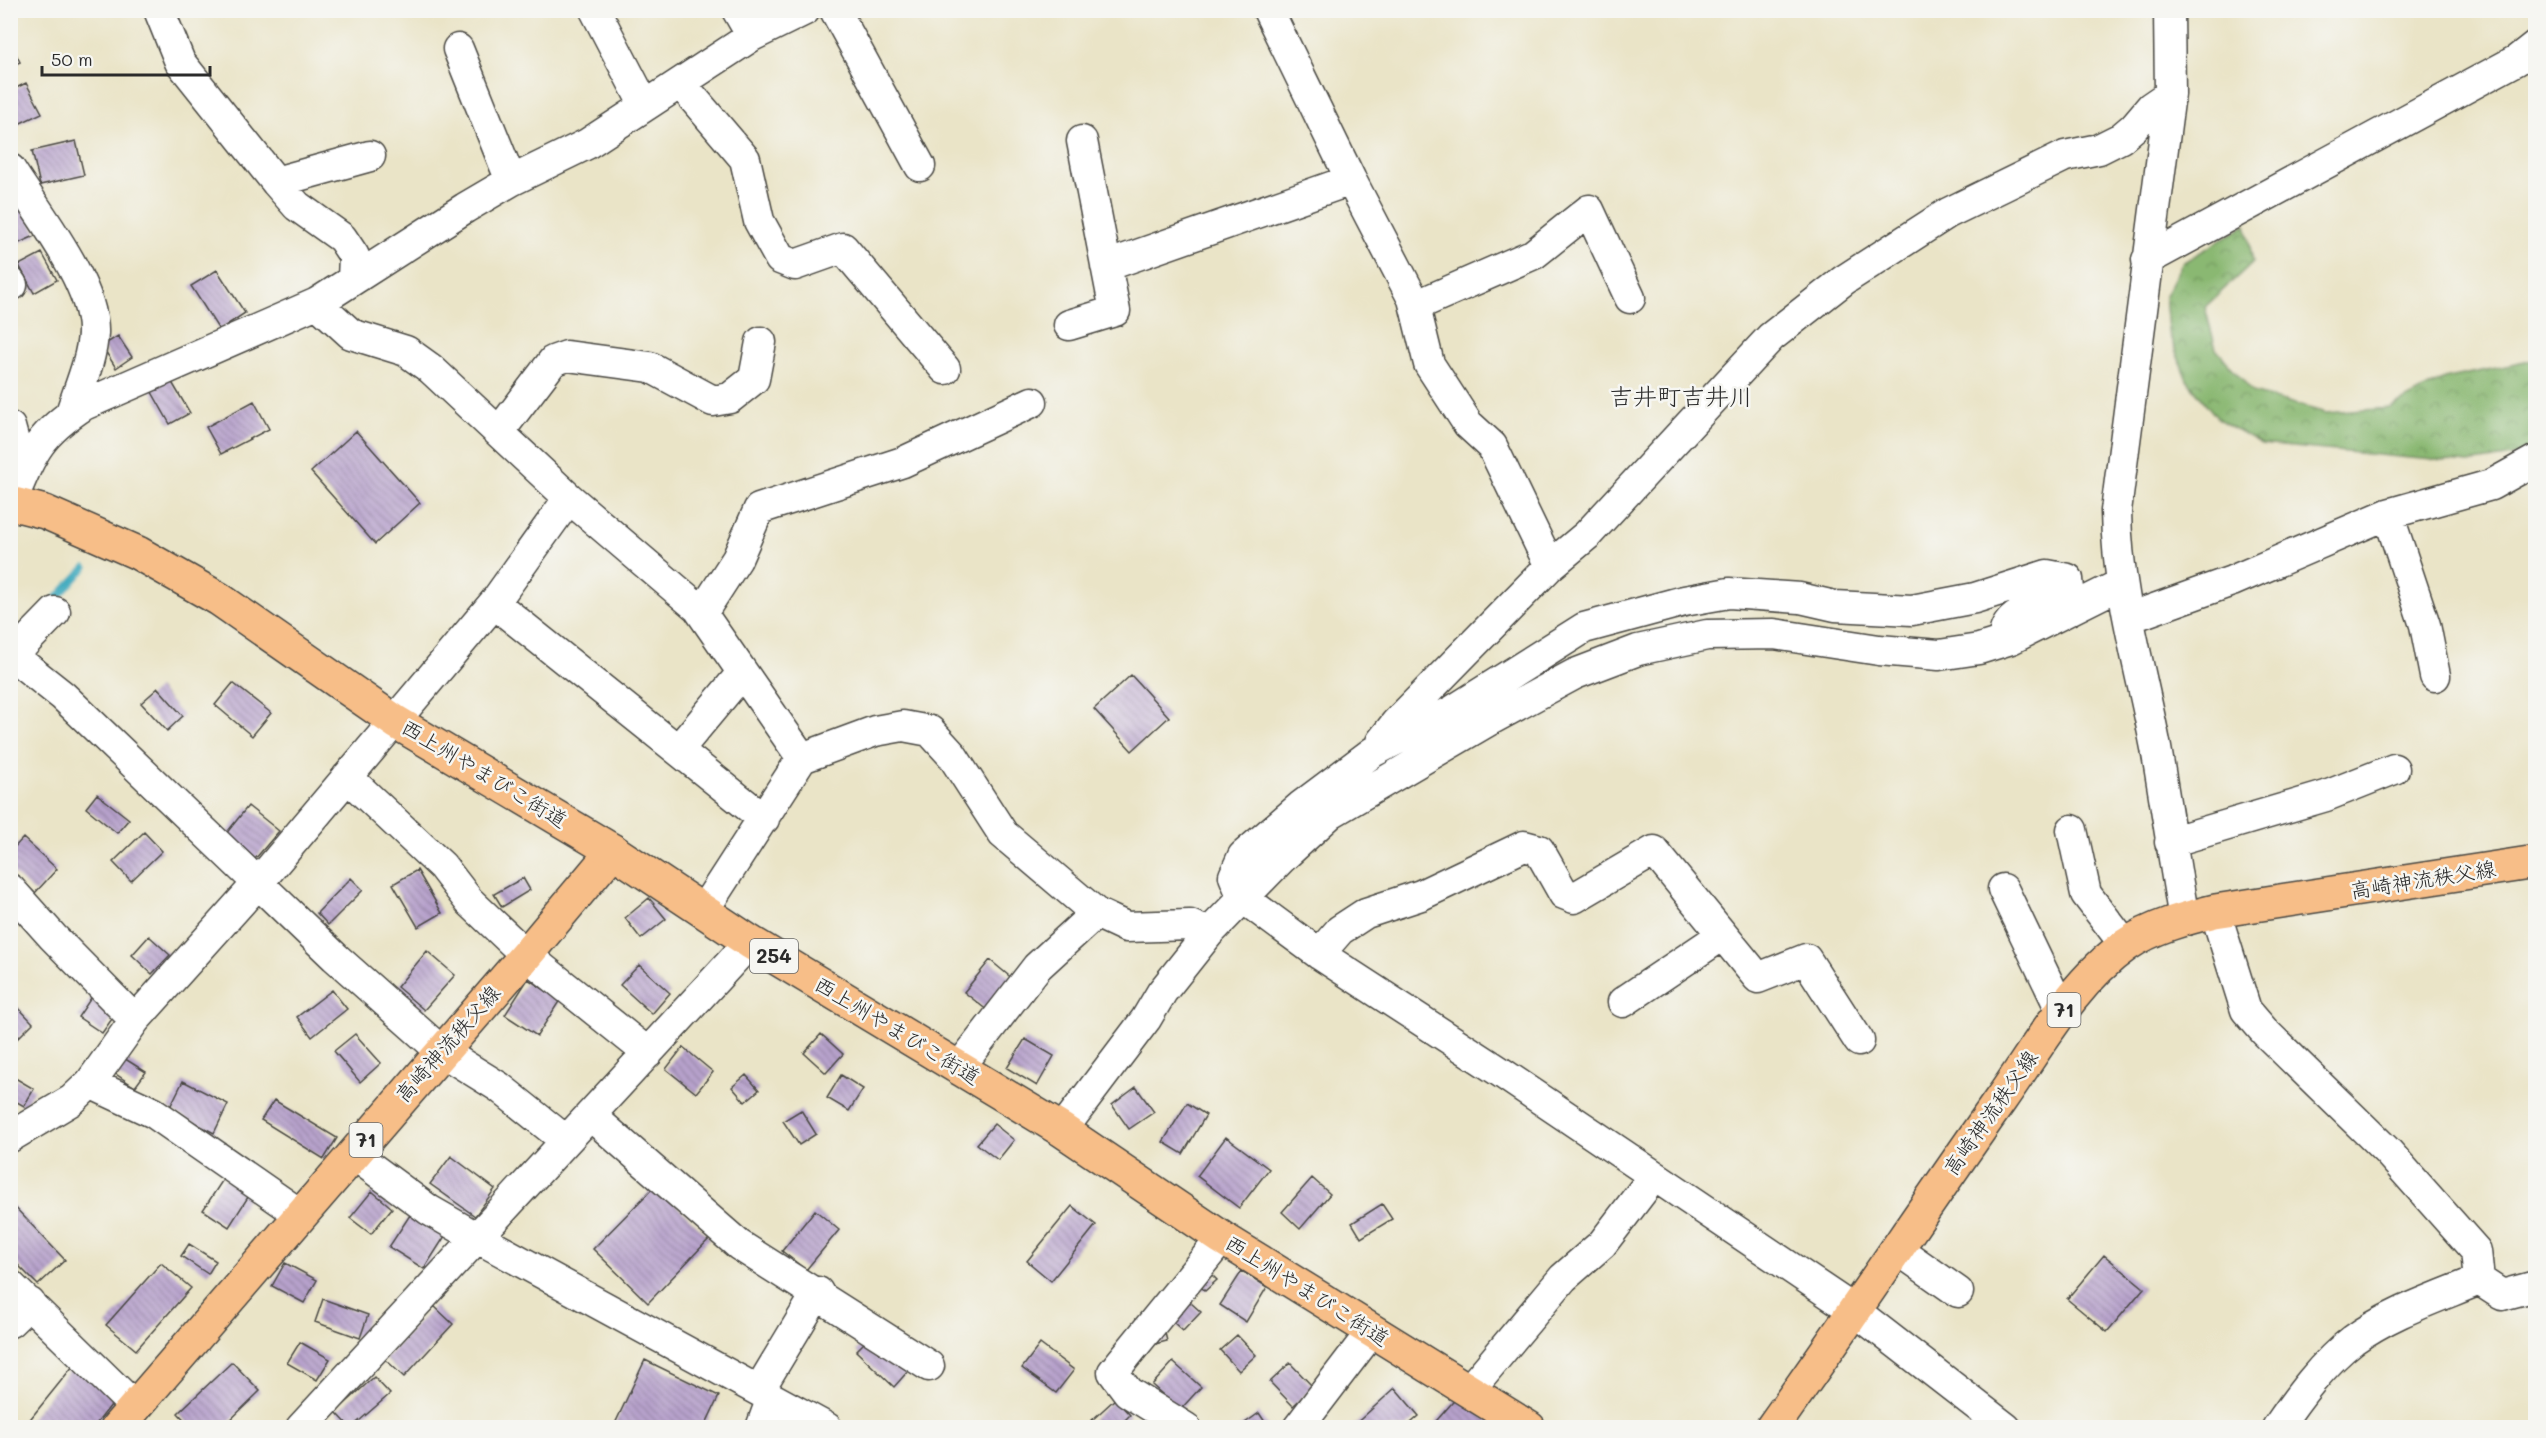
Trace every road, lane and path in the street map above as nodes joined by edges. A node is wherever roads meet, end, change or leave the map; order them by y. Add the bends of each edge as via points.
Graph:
1 (595, 10) edge
2 (736, 10) edge
3 (805, 10) edge
4 (835, 10) edge
5 (1268, 10) edge
6 (2169, 10) edge
7 (165, 13) edge
8 (752, 36) junction
9 (2535, 45) edge
10 (458, 49) dead end
11 (682, 85) junction
12 (2170, 94) junction
13 (645, 106) junction
14 (1082, 141) dead end
15 (370, 156) dead end
16 (920, 166) dead end
17 (10, 169) edge
18 (1351, 180) junction
19 (511, 181) junction
20 (276, 182) junction
21 (2147, 260) junction
22 (1106, 266) junction
23 (353, 279) junction
24 (1630, 298) dead end
25 (317, 303) junction
26 (1415, 306) junction
27 (1069, 325) dead end
28 (761, 342) dead end
29 (945, 369) dead end
30 (1032, 402) dead end
31 (71, 413) junction
32 (10, 427) edge
33 (499, 432) junction
34 (2535, 460) edge
35 (15, 493) edge
36 (569, 498) junction
37 (2388, 514) junction
38 (1550, 566) junction
39 (2121, 584) junction
40 (494, 603) junction
41 (55, 612) dead end
42 (702, 613) junction
43 (2129, 618) junction
44 (2004, 641) junction
45 (11, 656) edge
46 (742, 673) junction
47 (2435, 676) dead end
48 (396, 722) junction
49 (678, 750) junction
50 (1373, 752) junction
51 (802, 759) junction
52 (2394, 769) dead end
53 (347, 777) junction
54 (764, 819) junction
55 (2072, 830) dead end
56 (2170, 842) junction
57 (613, 851) junction
58 (2535, 862) edge
59 (258, 883) junction
60 (10, 889) edge
61 (2003, 889) dead end
62 (1243, 898) junction
63 (703, 911) junction
64 (2215, 911) junction
65 (1096, 913) junction
66 (2184, 919) junction
67 (1209, 933) junction
68 (1721, 936) junction
69 (750, 942) junction
70 (2125, 945) junction
71 (1318, 954) junction
72 (526, 955) junction
73 (1623, 1002) dead end
74 (2062, 1012) junction
75 (135, 1020) junction
76 (1859, 1041) dead end
77 (441, 1051) junction
78 (648, 1053) junction
79 (958, 1069) junction
80 (90, 1083) junction
81 (590, 1115) junction
82 (1062, 1130) junction
83 (10, 1137) edge
84 (565, 1140) junction
85 (353, 1154) junction
86 (1654, 1176) junction
87 (301, 1215) junction
88 (476, 1237) junction
89 (1221, 1238) junction
90 (1897, 1249) junction
91 (2479, 1281) junction
92 (2535, 1286) edge
93 (1958, 1292) dead end
94 (818, 1293) junction
95 (17, 1304) edge
96 (1855, 1311) junction
97 (1372, 1331) junction
98 (929, 1366) dead end
99 (1470, 1389) junction
100 (766, 1394) junction
101 (126, 1417) edge
102 (301, 1428) edge
103 (761, 1428) edge
104 (827, 1428) edge
105 (1186, 1428) edge
106 (1298, 1428) edge
107 (1529, 1428) edge
108 (1772, 1428) edge
109 (2006, 1428) edge
110 (2277, 1428) edge

1 - 13 street
2 - 8 street
3 - 8 street
4 - 16 street
5 - 18 street
6 - 12 street
7 - 20 street via 180,62
8 - 11 street
9 - 21 street via 2517,60
10 - 19 street
11 - 13 street
11 - 29 street via 745,159 759,221 780,259 795,265 843,248
12 - 21 street
12 - 38 street via 2151,107 2121,138 2099,149 2065,156 1948,213 1844,280 1771,337 1587,536
13 - 19 street via 587,144
14 - 22 street
15 - 20 street
17 - 31 street via 70,262 86,295 93,332
18 - 22 street
18 - 26 street
19 - 23 street
20 - 23 street via 297,206 342,238 354,256
21 - 39 street via 2116,511
22 - 27 street via 1115,311
23 - 25 street
24 - 26 street via 1589,210 1534,254
25 - 31 street
25 - 33 street via 351,334 406,351
26 - 38 street via 1429,364 1468,424 1492,446
28 - 33 street via 754,379 730,398 713,401 650,367 567,356 553,362
30 - 42 street via 903,462 759,509 737,559
31 - 35 street via 44,435
32 - 35 street
33 - 36 street
34 - 37 street via 2491,484
35 - 48 main road, 西上州やまびこ街道 / 254 via 45,512 138,553 219,599
36 - 40 street
36 - 42 street
37 - 43 street via 2232,581
37 - 47 street via 2425,625
38 - 50 street via 1396,723
39 - 43 street
39 - 44 street
40 - 48 street
40 - 49 street
41 - 45 street
42 - 46 street
43 - 56 street
44 - 50 street via 2003,631 2008,624 2026,610 2061,597 2069,590 2068,579 2047,574 1975,598 1912,610 1834,606 1756,594 1730,593 1684,601 1584,628 1455,710
44 - 62 street via 1939,655 1774,634 1707,635 1638,650 1565,680 1488,721 1332,813
45 - 59 street via 63,696
46 - 49 street
46 - 51 street
48 - 53 street
48 - 57 main road, 西上州やまびこ街道 / 254
49 - 54 street
50 - 62 street via 1243,856 1234,876
51 - 54 street
51 - 65 street via 875,731 903,726 930,731 952,755 1003,834
52 - 56 street via 2326,796
53 - 59 street
53 - 72 street via 442,866 469,901
54 - 63 street
55 - 70 street via 2086,894
56 - 66 street
57 - 63 main road, 西上州やまびこ街道 / 254
57 - 72 main road, 高崎神流秩父線 / 71
58 - 64 main road, 高崎神流秩父線 / 71
59 - 75 street
59 - 77 street
60 - 75 street
61 - 74 street
62 - 67 street
62 - 71 street
63 - 69 main road, 西上州やまびこ街道 / 254
64 - 66 main road, 高崎神流秩父線 / 71
64 - 91 street via 2246,1010 2388,1152 2476,1251
65 - 67 street via 1126,927 1190,925
65 - 79 street via 1037,968
66 - 70 main road, 高崎神流秩父線 / 71
67 - 82 street
68 - 71 street via 1654,851 1574,898 1564,894 1539,850 1524,846 1421,895 1366,913 1340,930
68 - 73 street
68 - 76 street via 1758,978 1806,959
69 - 78 street
69 - 79 main road, 西上州やまびこ街道 / 254
70 - 74 main road, 高崎神流秩父線 / 71
71 - 86 street
72 - 77 main road, 高崎神流秩父線 / 71
72 - 78 street
74 - 90 main road, 高崎神流秩父線 / 71
75 - 80 street
77 - 84 street via 499,1087
77 - 85 main road, 高崎神流秩父線 / 71
78 - 81 street
79 - 82 main road, 西上州やまびこ街道 / 254
80 - 83 street via 72,1100
80 - 87 street via 154,1113
81 - 84 street
81 - 94 street via 739,1245
82 - 89 main road, 西上州やまびこ街道 / 254
84 - 88 street
85 - 87 main road, 高崎神流秩父線 / 71
85 - 88 street via 429,1210
86 - 96 street
86 - 99 street via 1602,1244 1563,1278
87 - 101 main road, 高崎神流秩父線 / 71
88 - 100 street
88 - 102 street
89 - 97 main road, 西上州やまびこ街道 / 254
89 - 105 street via 1113,1372 1128,1392
90 - 93 street
90 - 96 main road, 高崎神流秩父線 / 71
91 - 92 street via 2502,1295
91 - 110 street via 2389,1318 2353,1341 2322,1369
94 - 98 street
94 - 100 street
95 - 101 street
96 - 108 main road, 高崎神流秩父線 / 71
96 - 109 street
97 - 99 main road, 西上州やまびこ街道 / 254
97 - 106 street
99 - 107 main road, 西上州やまびこ街道 / 254
100 - 103 street
100 - 104 street

